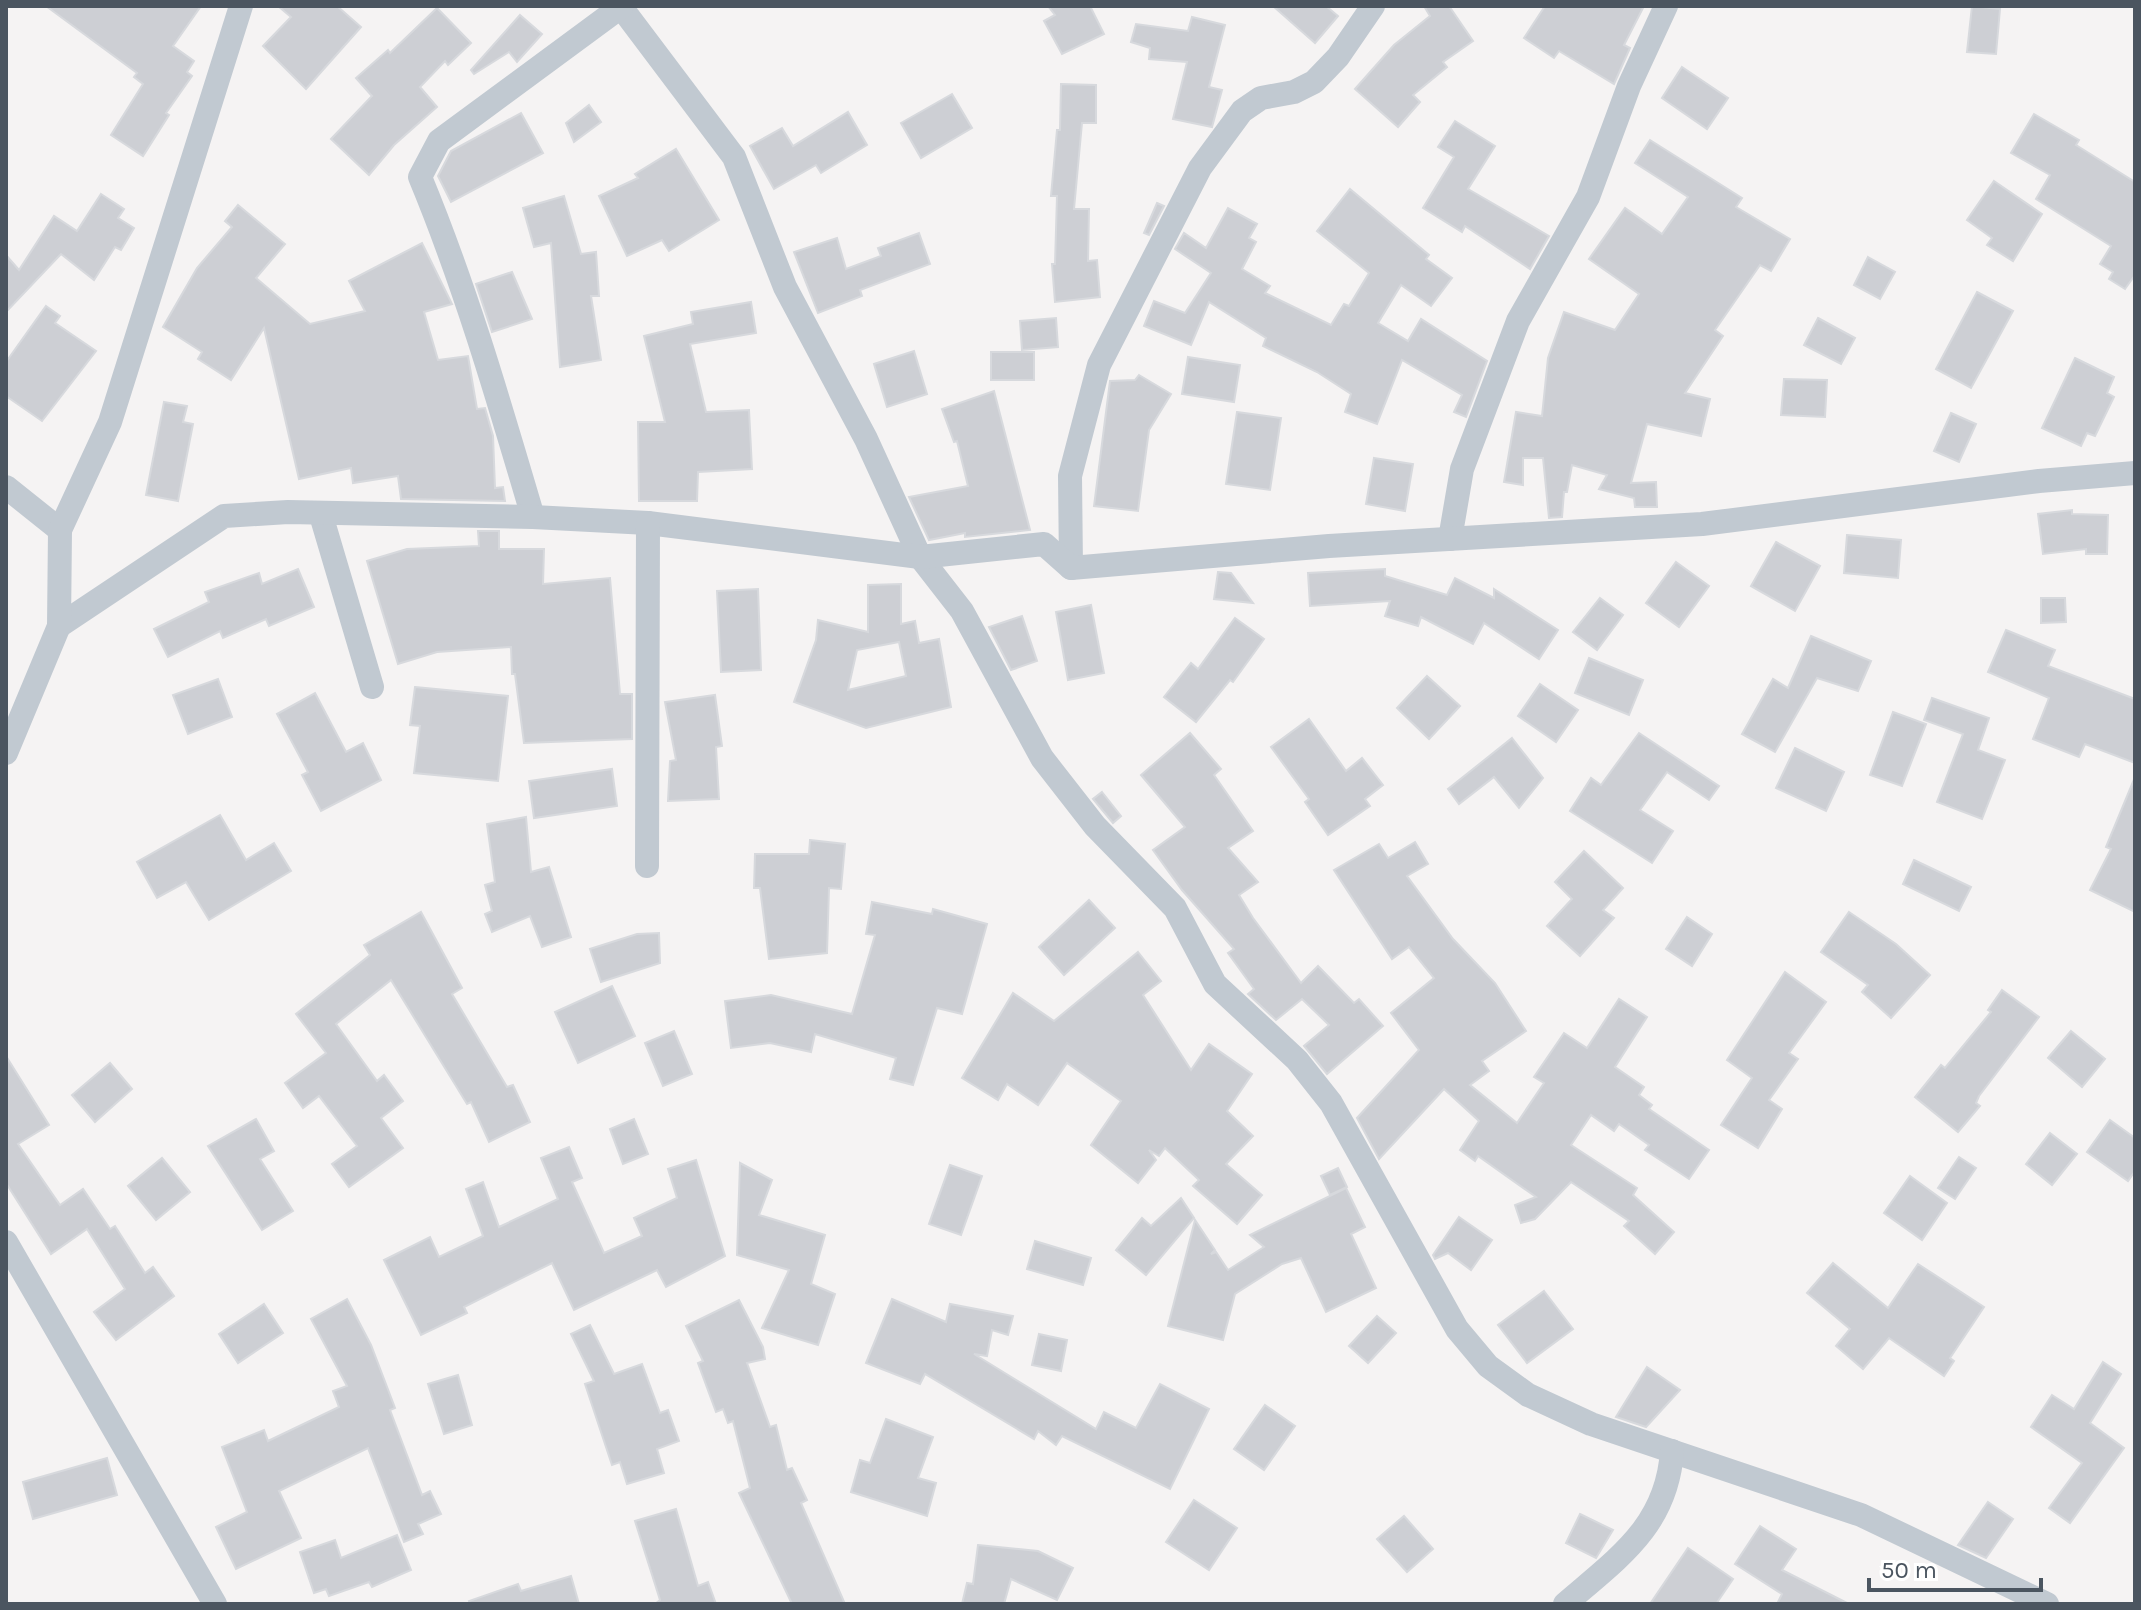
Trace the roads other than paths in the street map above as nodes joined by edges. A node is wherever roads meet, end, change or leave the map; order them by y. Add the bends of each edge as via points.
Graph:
1 (241, 6) edge
2 (1373, 6) edge
3 (1666, 6) edge
4 (621, 7) edge
5 (2135, 473) edge
6 (6, 487) edge
7 (321, 515) junction
8 (533, 517) junction
9 (648, 523) junction
10 (60, 530) junction
11 (1450, 539) junction
12 (920, 557) junction
13 (1071, 568) junction
14 (59, 626) junction
15 (372, 687) dead end
16 (6, 753) edge
17 (647, 866) dead end
18 (6, 1242) edge
19 (1672, 1451) junction
20 (215, 1604) edge
21 (1565, 1604) edge
22 (2047, 1604) edge

1 - 10 street via 110,422
2 - 13 street via 1314,82 1261,98 1242,111 1200,168 1099,365 1070,476
3 - 11 street via 1629,86 1588,197 1518,321 1462,469
4 - 8 street via 439,141 420,177 469,308
4 - 12 street via 734,157 785,287 866,439
5 - 11 street via 1702,524
6 - 10 street
7 - 8 street
7 - 14 street via 224,516
7 - 15 street
8 - 9 street
9 - 12 street
9 - 17 street
10 - 14 street
11 - 13 street
12 - 13 street via 1044,544
12 - 19 street via 962,611 1056,780 1175,908 1215,984 1297,1060 1331,1103 1457,1329 1488,1366 1528,1395 1591,1424
14 - 16 street
18 - 20 street
19 - 21 street via 1666,1494 1651,1522
19 - 22 street via 1861,1515

